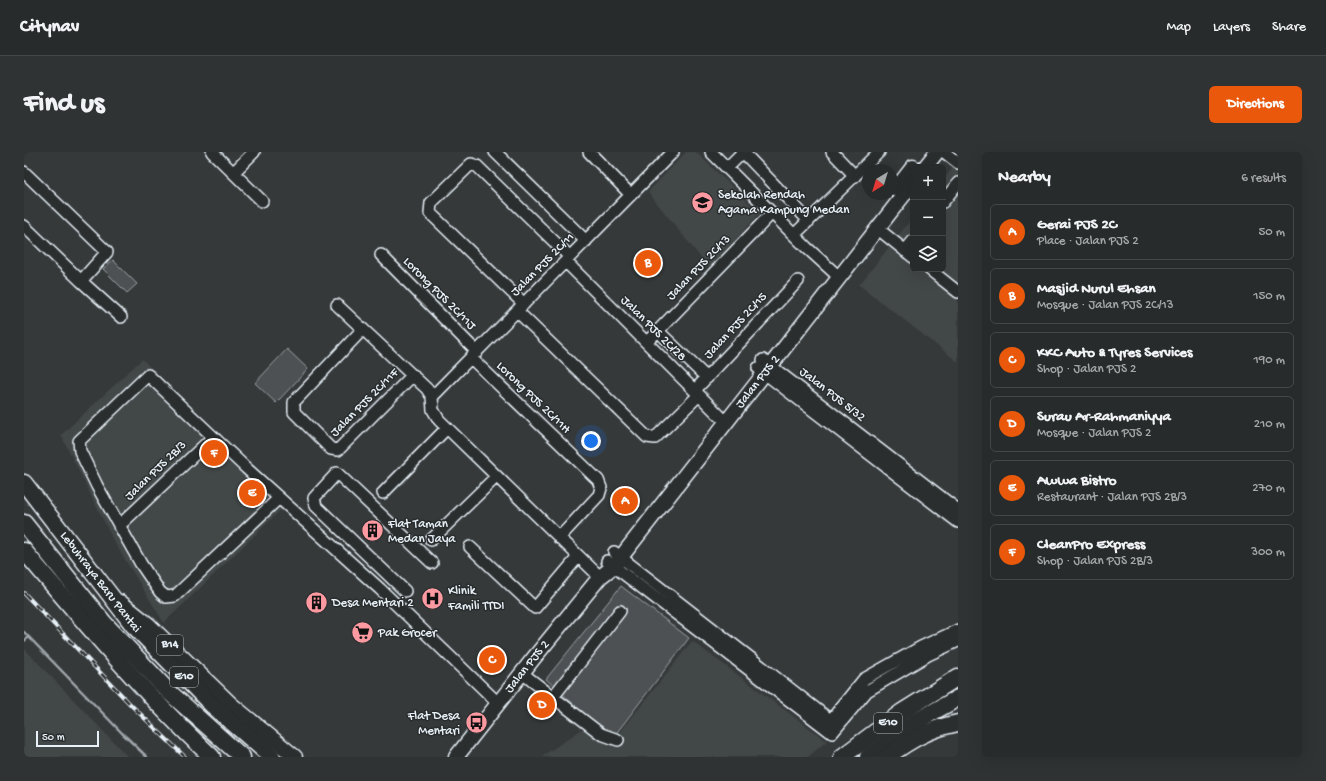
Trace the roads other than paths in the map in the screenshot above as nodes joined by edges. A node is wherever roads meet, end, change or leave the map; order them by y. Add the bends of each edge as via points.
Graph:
1 (212, 152) edge
2 (254, 152) edge
3 (495, 152) edge
4 (589, 152) edge
5 (673, 152) edge
6 (711, 152) edge
7 (743, 152) edge
8 (832, 152) edge
9 (879, 152) edge
10 (925, 152) edge
11 (937, 152) edge
12 (944, 152) edge
13 (958, 163) edge
14 (915, 164) edge
15 (927, 164) edge
16 (727, 168) junction
17 (910, 171) edge
18 (24, 172) edge
19 (234, 172) junction
20 (855, 176) junction
21 (958, 183) edge
22 (910, 186) edge
23 (631, 195) junction
24 (945, 200) edge
25 (262, 201) dead end
26 (772, 213) junction
27 (809, 221) junction
28 (24, 226) edge
29 (877, 228) junction
30 (794, 236) junction
31 (586, 241) junction
32 (909, 254) edge
33 (381, 255) dead end
34 (568, 259) junction
35 (933, 272) edge
36 (836, 275) junction
37 (798, 281) dead end
38 (81, 282) junction
39 (958, 292) edge
40 (337, 305) dead end
41 (520, 308) junction
42 (121, 317) dead end
43 (363, 329) junction
44 (658, 331) junction
45 (647, 342) junction
46 (474, 355) junction
47 (764, 367) junction
48 (413, 375) junction
49 (707, 378) junction
50 (697, 392) junction
51 (432, 398) junction
52 (720, 416) junction
53 (447, 428) junction
54 (213, 437) junction
55 (873, 451) junction
56 (496, 477) junction
57 (24, 483) edge
58 (383, 493) dead end
59 (279, 498) junction
60 (958, 510) edge
61 (958, 522) edge
62 (24, 523) edge
63 (119, 526) junction
64 (559, 538) junction
65 (431, 540) dead end
66 (470, 547) dead end
67 (24, 551) edge
68 (578, 557) junction
69 (614, 559) junction
70 (432, 563) dead end
71 (600, 577) junction
72 (104, 589) junction
73 (405, 591) dead end
74 (620, 611) dead end
75 (958, 630) edge
76 (958, 641) edge
77 (125, 669) junction
78 (522, 673) junction
79 (958, 677) edge
80 (553, 697) junction
81 (958, 698) edge
82 (498, 703) junction
83 (958, 723) edge
84 (832, 724) junction
85 (618, 740) dead end
86 (844, 756) edge
87 (212, 757) edge
88 (230, 757) edge
89 (242, 757) edge
90 (253, 757) edge
91 (272, 757) edge
92 (295, 757) edge
93 (456, 757) edge
94 (868, 757) edge
95 (887, 757) edge

1 - 19 street
2 - 19 street
3 - 31 street
4 - 23 street
5 - 23 street, Jalan PJS 2C/11
6 - 16 street
7 - 16 street
7 - 27 street
8 - 20 street
9 - 20 street
10 - 14 main road
11 - 15 main road
12 - 13 street
16 - 26 street
17 - 36 main road
18 - 38 street via 107,252
19 - 25 street
20 - 27 street
21 - 24 street
22 - 29 main road, Jalan PJS 2
23 - 31 street, Jalan PJS 2C/11
26 - 30 street
26 - 44 street, Jalan PJS 2C/13
27 - 30 street
28 - 38 street
29 - 32 street
29 - 36 main road, Jalan PJS 2
30 - 36 street
31 - 34 street, Jalan PJS 2C/11
33 - 46 street, Lorong PJS 2C/11J
34 - 41 street, Jalan PJS 2C/11
34 - 41 street, Jalan PJS 2C/28 via 477,166 471,164 431,203 430,213
34 - 45 street, Jalan PJS 2C/28
35 - 39 street
36 - 47 main road, Jalan PJS 2
37 - 49 street, Jalan PJS 2C/15
38 - 42 street
40 - 43 street
41 - 46 street, Jalan PJS 2C/11
41 - 50 street, Jalan PJS 2C/15 via 647,437 655,438
43 - 48 street
43 - 48 street, Jalan PJS 2C/11F via 294,402 294,412 331,449 338,450
44 - 45 street, Jalan PJS 2C/13
44 - 49 street
45 - 50 street, Jalan PJS 2C/28
46 - 51 street, Jalan PJS 2C/11
46 - 64 street, Lorong PJS 2C/11H via 598,480 601,488 599,496
47 - 52 main road, Jalan PJS 2
47 - 55 street, Jalan PJS 5/32
47 - 69 main road, Jalan PJS 2
48 - 51 street
49 - 50 street, Jalan PJS 2C/15
50 - 52 street, Jalan PJS 2C/28
51 - 53 street via 433,410
52 - 69 main road, Jalan PJS 2
53 - 56 street
53 - 58 street
54 - 59 street
54 - 63 street, Jalan PJS 2B/3
54 - 63 street via 148,375 78,441 93,479
55 - 60 street
55 - 61 street
56 - 64 street
56 - 65 street
57 - 72 highway, Lebuhraya Baru Pantai / E10
59 - 63 street via 175,596 166,597 160,592
59 - 82 street via 380,589
62 - 89 highway, Lebuhraya Baru Pantai / E10 via 104,624 169,692
64 - 68 street
66 - 68 street via 535,608
67 - 77 highway
68 - 71 street
69 - 71 main road, Jalan PJS 2
69 - 84 street
70 - 73 street via 337,473 314,498 316,506
71 - 78 main road, Jalan PJS 2
72 - 90 highway via 127,632 144,654 202,714
72 - 91 highway, Lebuhraya Baru Pantai / E10 via 134,626 212,705
72 - 92 main road, B14 via 149,625 232,705
74 - 80 street
75 - 84 street via 921,647 864,679
76 - 84 street via 928,655 867,691
77 - 87 highway
77 - 88 highway
78 - 80 street
78 - 82 main road, Jalan PJS 2
79 - 86 highway, E10 via 902,712
80 - 85 street via 601,734
81 - 94 highway, E10 via 915,722
82 - 93 main road, Jalan PJS 2
83 - 95 highway via 924,733

